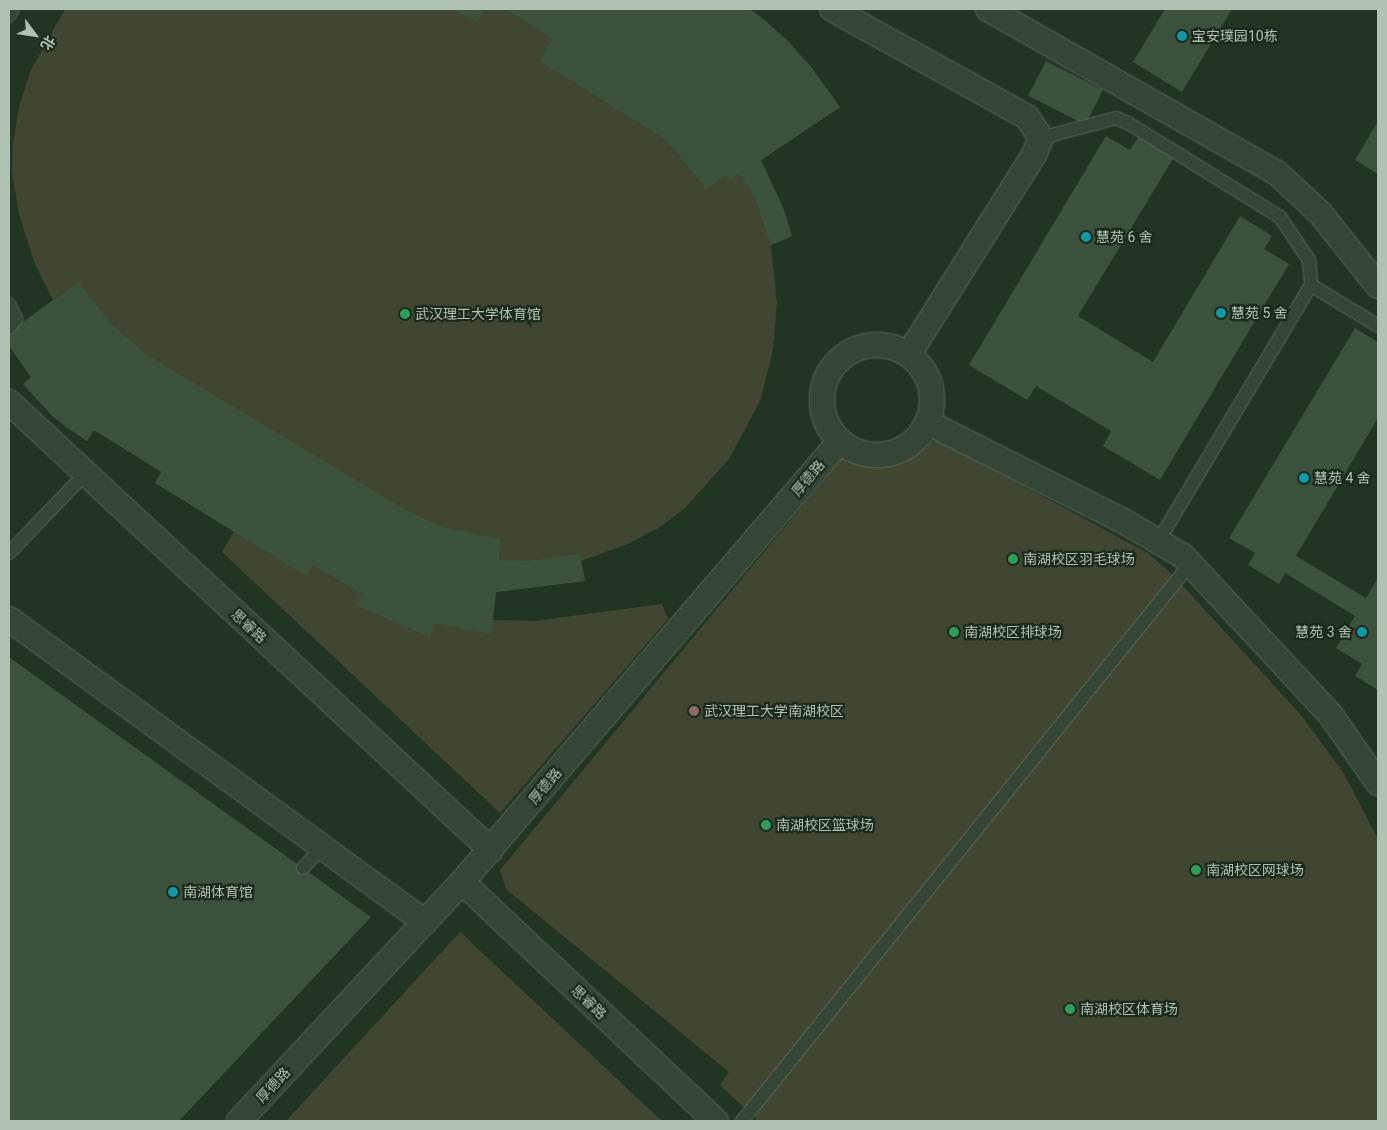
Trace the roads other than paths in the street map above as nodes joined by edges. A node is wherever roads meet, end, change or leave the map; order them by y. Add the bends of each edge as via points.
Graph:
1 (13, 9) edge
2 (832, 9) edge
3 (988, 9) edge
4 (9, 16) edge
5 (1041, 138) junction
6 (1377, 280) edge
7 (1312, 285) junction
8 (9, 304) edge
9 (1378, 326) edge
10 (9, 328) edge
11 (909, 354) junction
12 (9, 402) edge
13 (927, 422) junction
14 (840, 441) junction
15 (85, 474) junction
16 (1159, 540) junction
17 (9, 553) edge
18 (1191, 563) junction
19 (9, 619) edge
20 (1377, 775) edge
21 (322, 847) junction
22 (491, 850) junction
23 (303, 868) dead end
24 (462, 882) junction
25 (425, 922) junction
26 (239, 1121) edge
27 (716, 1121) edge
28 (742, 1121) edge

1 - 4 lane
2 - 5 street via 1027,117
3 - 6 street via 1277,173 1320,213
5 - 7 lane via 1116,118 1128,123 1280,217 1309,260
5 - 11 street via 1035,153
7 - 9 lane
7 - 16 lane
8 - 10 lane via 16,319
11 - 13 street via 925,373 930,385 931,410
11 - 14 street via 883,345 869,345 856,349 833,365 822,390 822,404 828,424
12 - 15 street, 思睿路
13 - 14 street via 911,442 888,454 862,453
13 - 16 street
14 - 22 street, 厚德路
15 - 17 lane
15 - 22 street, 思睿路
16 - 18 street
18 - 20 street via 1330,714
18 - 28 lane
19 - 21 street
21 - 23 lane
21 - 25 street
22 - 24 street, 厚德路
24 - 25 street, 厚德路
24 - 27 street, 思睿路
25 - 26 street, 厚德路

